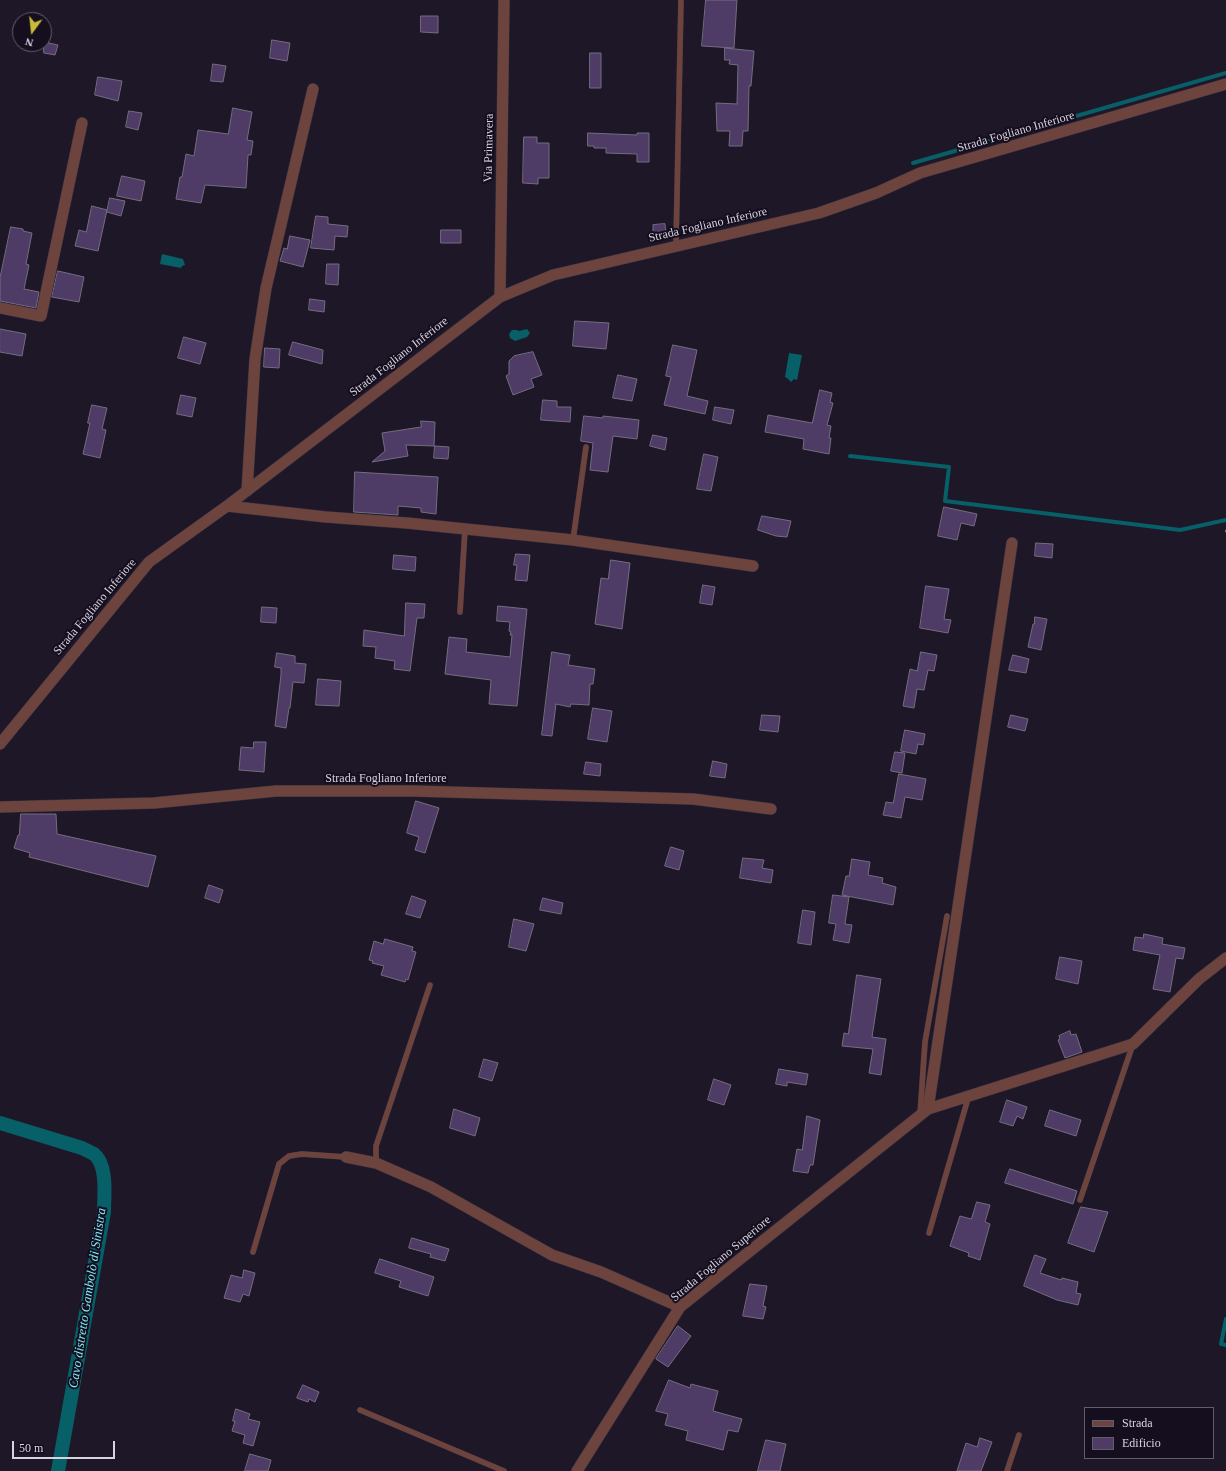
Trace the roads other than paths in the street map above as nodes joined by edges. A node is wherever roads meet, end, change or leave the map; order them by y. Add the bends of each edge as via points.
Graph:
1 (504, 0) edge
2 (681, 0) edge
3 (1226, 84) edge
4 (313, 89) dead end
5 (82, 123) dead end
6 (676, 245) junction
7 (500, 297) junction
8 (0, 308) edge
9 (586, 447) dead end
10 (247, 491) junction
11 (227, 506) junction
12 (465, 528) junction
13 (573, 540) junction
14 (1012, 543) dead end
15 (753, 566) dead end
16 (460, 612) dead end
17 (0, 744) edge
18 (0, 807) edge
19 (771, 809) dead end
20 (947, 916) dead end
21 (1226, 958) edge
22 (430, 984) dead end
23 (1133, 1044) junction
24 (969, 1096) junction
25 (924, 1112) junction
26 (346, 1157) joint
27 (376, 1163) junction
28 (1080, 1200) dead end
29 (929, 1233) dead end
30 (253, 1252) dead end
31 (680, 1307) junction
32 (360, 1410) dead end
33 (1019, 1435) dead end
34 (504, 1471) edge
35 (577, 1471) edge
36 (1006, 1471) edge

1 - 7 street, Via Primavera
2 - 6 lane
3 - 6 street, Strada Fogliano Inferiore via 920,173 876,193 819,213
4 - 10 street via 266,288 255,359
5 - 8 street via 41,316
6 - 7 street, Strada Fogliano Inferiore via 553,275
7 - 10 street, Strada Fogliano Inferiore
9 - 13 lane
10 - 11 street, Strada Fogliano Inferiore
11 - 12 street
11 - 17 street, Strada Fogliano Inferiore via 149,562
12 - 13 street
12 - 16 lane
13 - 15 street
14 - 25 street
18 - 19 street, Strada Fogliano Inferiore via 154,803 276,791 413,791 693,799
20 - 25 lane via 925,1042
21 - 23 street via 1199,979
22 - 27 lane via 376,1146
23 - 24 street
23 - 28 lane
24 - 25 street
24 - 29 lane
25 - 31 street, Strada Fogliano Superiore
26 - 27 street
26 - 30 lane via 302,1154 289,1156 279,1164
27 - 31 street via 430,1186 552,1255 601,1272
31 - 35 street, Strada Fogliano Superiore
32 - 34 lane
33 - 36 lane

